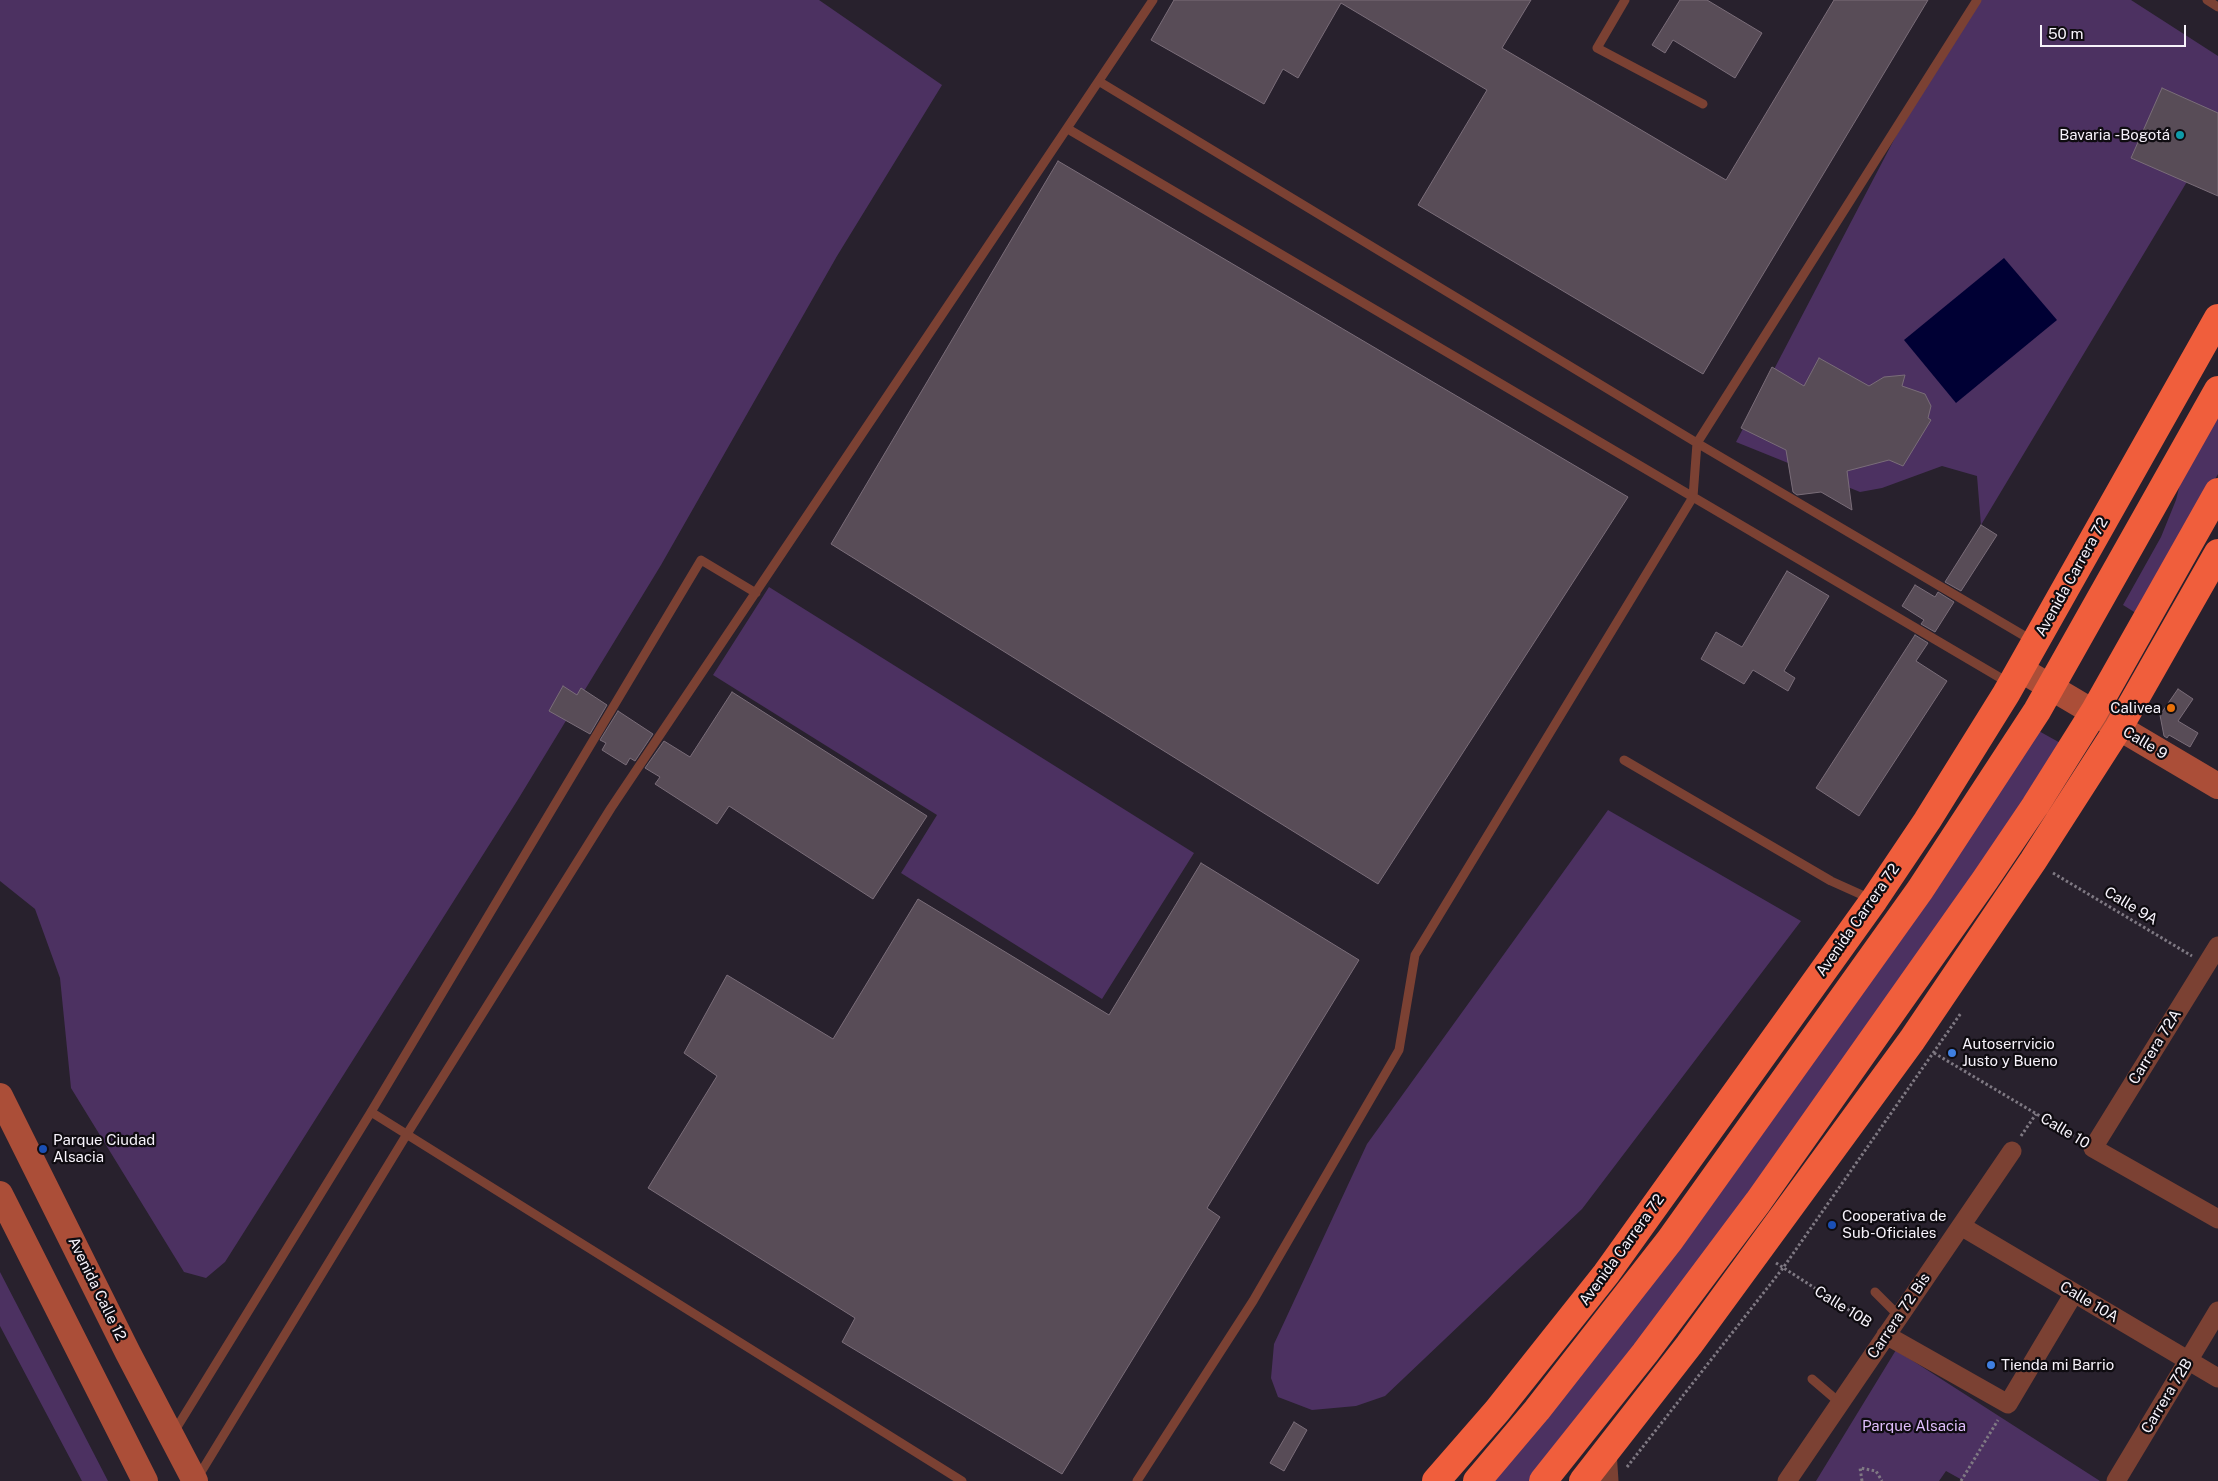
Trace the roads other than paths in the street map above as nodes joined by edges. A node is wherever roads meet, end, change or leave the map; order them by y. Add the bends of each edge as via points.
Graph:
1 (1153, 0) edge
2 (1625, 0) edge
3 (1977, 0) edge
4 (2207, 0) edge
5 (2218, 7) edge
6 (1100, 82) junction
7 (1702, 104) dead end
8 (1068, 129) junction
9 (2218, 318) edge
10 (2218, 390) edge
11 (1697, 443) junction
12 (2218, 492) edge
13 (1693, 497) junction
14 (2218, 553) edge
15 (756, 593) junction
16 (2035, 643) junction
17 (2016, 677) junction
18 (2051, 686) junction
19 (2094, 712) junction
20 (2119, 727) junction
21 (1624, 760) dead end
22 (2218, 786) edge
23 (1874, 900) junction
24 (2218, 946) edge
25 (0, 1083) edge
26 (6, 1107) edge
27 (372, 1112) junction
28 (407, 1134) junction
29 (2093, 1148) joint
30 (2012, 1151) road end
31 (1816, 1174) junction
32 (0, 1194) edge
33 (1758, 1202) junction
34 (2218, 1219) edge
35 (1961, 1226) junction
36 (1875, 1292) dead end
37 (2074, 1293) junction
38 (2218, 1311) edge
39 (1899, 1316) junction
40 (1886, 1335) junction
41 (1542, 1356) junction
42 (2189, 1360) junction
43 (1812, 1378) dead end
44 (2218, 1378) edge
45 (1840, 1403) junction
46 (1528, 1420) junction
47 (171, 1436) junction
48 (1613, 1469) edge
49 (2119, 1480) edge
50 (145, 1481) edge
51 (195, 1481) edge
52 (962, 1481) edge
53 (1137, 1481) edge
54 (1436, 1481) edge
55 (1477, 1481) edge
56 (1542, 1481) edge
57 (1583, 1481) edge
58 (1787, 1481) edge

1 - 6 lane
2 - 7 lane via 1597,48
3 - 11 lane
4 - 5 lane
6 - 8 lane
6 - 11 lane
8 - 13 lane
8 - 15 lane
9 - 16 highway, Avenida Carrera 72
10 - 18 highway, Avenida Carrera 72
11 - 13 lane
11 - 16 lane
12 - 19 highway
13 - 17 lane
13 - 53 lane via 1415,955 1399,1050 1253,1301
14 - 20 highway
15 - 27 lane via 701,560
15 - 28 lane via 611,808
16 - 17 highway, Avenida Carrera 72
17 - 18 main road, Calle 9
17 - 23 highway, Avenida Carrera 72 via 1928,821
18 - 19 main road, Calle 9
18 - 46 highway, Avenida Carrera 72 via 1914,898 1670,1240
19 - 20 main road, Calle 9
19 - 33 highway via 1948,935
20 - 22 main road, Calle 9
20 - 31 highway via 1912,1040
21 - 23 lane via 1831,881
23 - 41 highway, Avenida Carrera 72 via 1626,1246
24 - 29 street, Carrera 72A
25 - 26 main road, Avenida Calle 12
26 - 47 main road, Avenida Calle 12
27 - 28 lane
27 - 47 lane
28 - 51 lane
28 - 52 lane
29 - 34 street, Calle 10
30 - 35 street, Carrera 72 Bis
31 - 33 highway
31 - 48 highway via 1758,1252
32 - 50 main road
33 - 56 highway via 1645,1353
35 - 37 street, Calle 10A
35 - 39 street, Carrera 72 Bis
36 - 39 lane
37 - 40 street, Calle 10B via 2008,1404
37 - 42 street, Calle 10A
38 - 42 street, Carrera 72B
39 - 40 street, Carrera 72 Bis
40 - 45 street, Carrera 72 Bis
41 - 46 highway
41 - 54 highway, Avenida Carrera 72
42 - 44 street, Calle 10A
42 - 49 street, Carrera 72B
43 - 45 lane
45 - 58 street, Carrera 72 Bis
46 - 55 highway, Avenida Carrera 72
47 - 51 main road, Avenida Calle 12
48 - 57 highway

